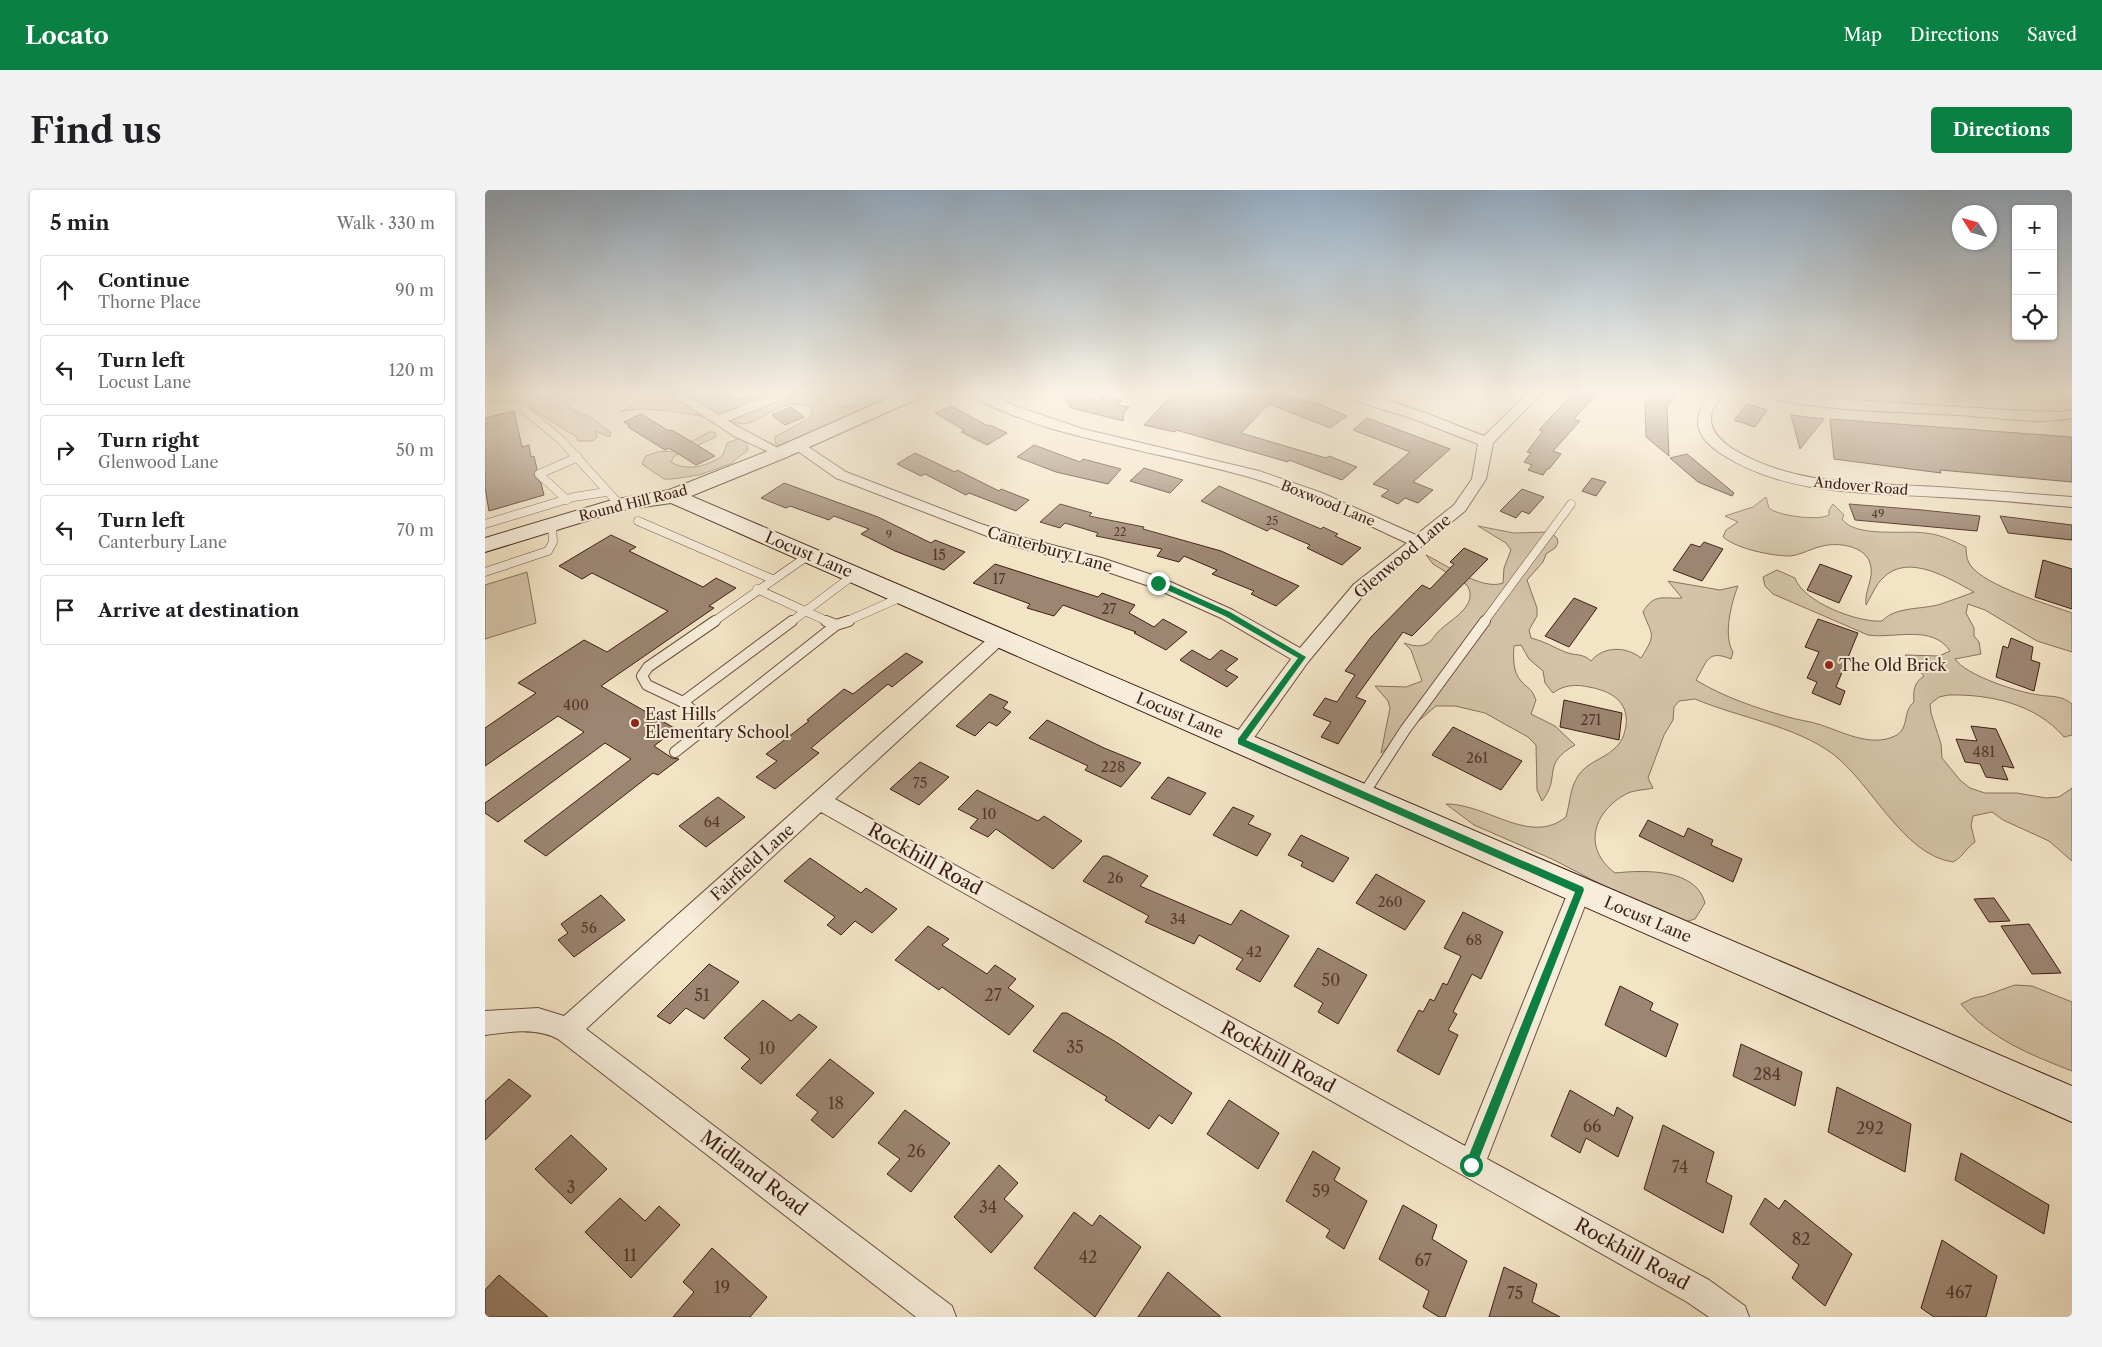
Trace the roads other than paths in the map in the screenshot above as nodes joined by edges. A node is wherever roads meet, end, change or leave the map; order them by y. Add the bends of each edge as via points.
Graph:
1 (564, 446) edge
2 (759, 446) edge
3 (796, 446) edge
4 (1139, 446) edge
5 (1485, 446) edge
6 (1718, 446) edge
7 (788, 449) junction
8 (577, 457) junction
9 (673, 496) junction
10 (613, 498) junction
11 (567, 500) junction
12 (2072, 502) edge
13 (1571, 504) dead end
14 (638, 521) dead end
15 (485, 524) edge
16 (551, 525) junction
17 (1419, 542) junction
18 (485, 545) edge
19 (809, 554) junction
20 (485, 572) edge
21 (855, 574) junction
22 (772, 579) junction
23 (757, 589) junction
24 (904, 596) junction
25 (806, 611) junction
26 (836, 625) junction
27 (999, 638) junction
28 (1302, 657) junction
29 (683, 702) junction
30 (714, 721) junction
31 (1241, 741) junction
32 (675, 752) dead end
33 (1363, 795) junction
34 (820, 801) junction
35 (1580, 890) junction
36 (485, 1023) edge
37 (567, 1030) junction
38 (2072, 1104) edge
39 (1471, 1165) junction
40 (941, 1317) edge
41 (1734, 1317) edge

1 - 8 lane
2 - 7 street, Canterbury Lane
3 - 7 street, Round Hill Road
4 - 17 street, Boxwood Lane via 1256,475 1321,498
5 - 17 street, Glenwood Lane via 1479,479 1473,491 1444,523
6 - 12 street, Andover Road via 1735,458 1778,475 1825,484
7 - 9 street, Round Hill Road
7 - 28 street, Canterbury Lane via 841,476 907,498 975,527 1158,583 1227,614
8 - 10 lane
8 - 11 lane via 539,474
9 - 10 street, Round Hill Road
9 - 19 street, Locust Lane
10 - 11 lane
10 - 16 street, Round Hill Road
11 - 15 lane
13 - 33 lane via 1405,730
14 - 22 lane
16 - 18 street, Round Hill Road
16 - 20 lane via 553,542 548,551
17 - 28 street, Glenwood Lane via 1360,588
19 - 21 street, Locust Lane
19 - 22 lane
21 - 24 street, Locust Lane
21 - 25 lane
22 - 23 lane
23 - 25 lane
23 - 29 lane via 648,667 642,676 647,685
24 - 26 lane
24 - 27 street, Locust Lane
25 - 26 lane
25 - 29 lane
26 - 30 lane
27 - 31 street, Locust Lane
27 - 34 street, Fairfield Lane
28 - 31 street, Glenwood Lane
29 - 30 lane
30 - 32 lane
31 - 33 street, Locust Lane
33 - 35 street, Locust Lane
34 - 37 street, Fairfield Lane
34 - 39 street, Rockhill Road
35 - 38 street, Locust Lane
35 - 39 street
36 - 37 street via 545,1021
37 - 40 street, Midland Road
39 - 41 street, Rockhill Road via 1698,1291

